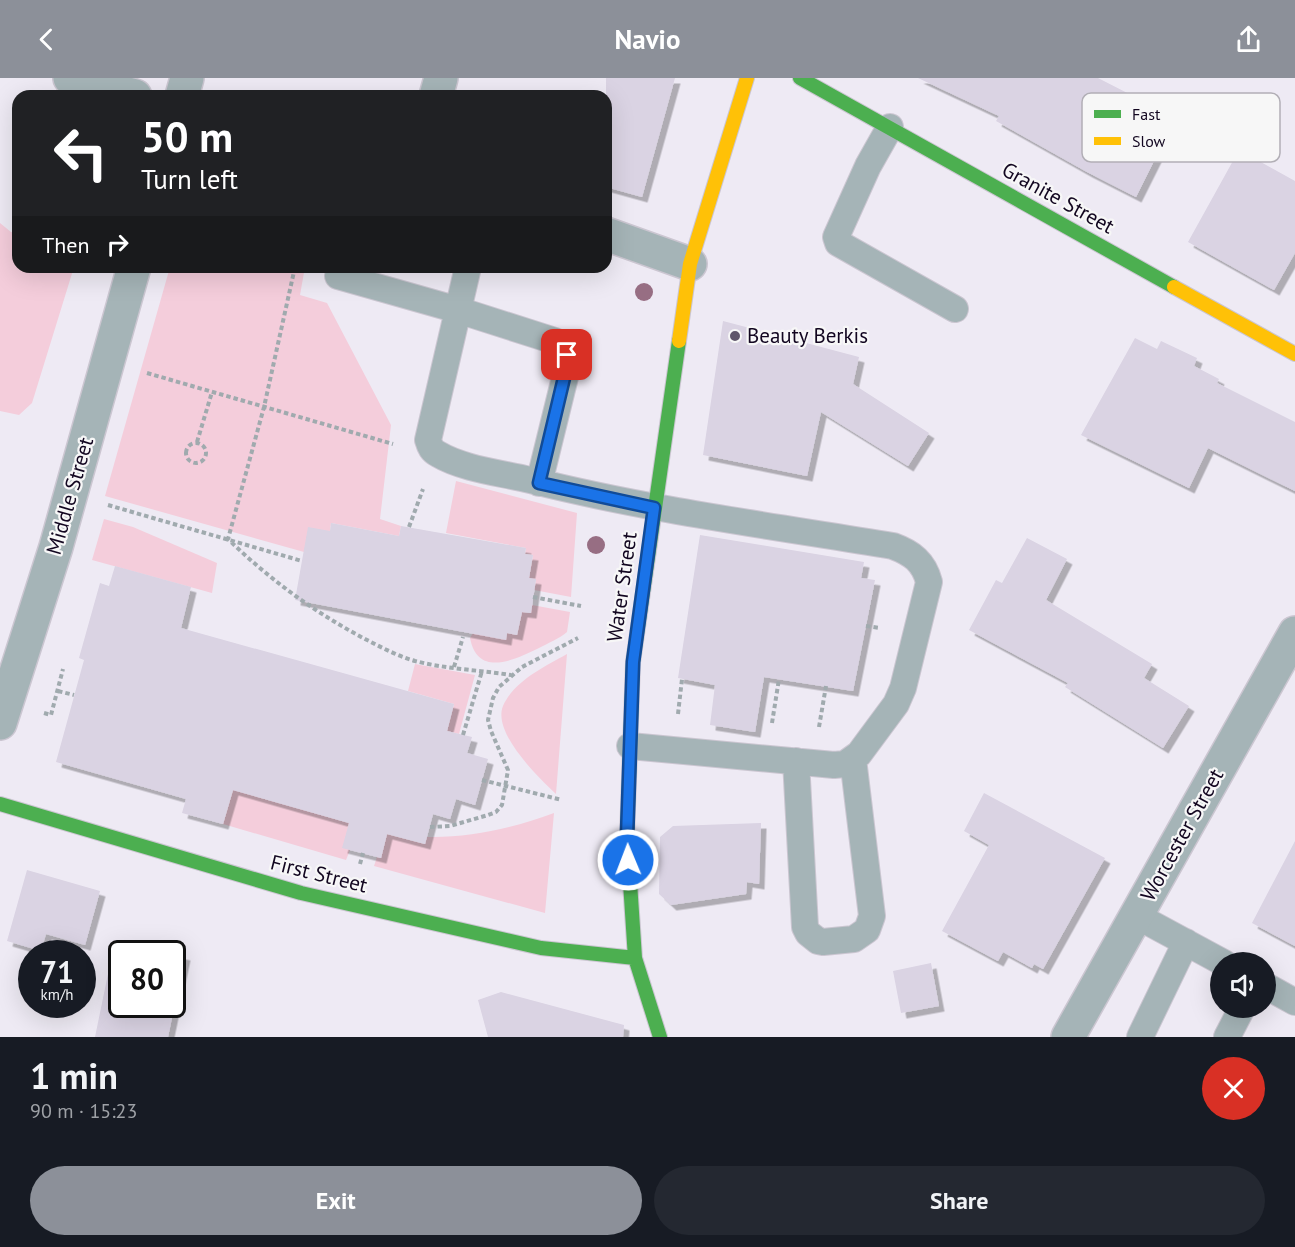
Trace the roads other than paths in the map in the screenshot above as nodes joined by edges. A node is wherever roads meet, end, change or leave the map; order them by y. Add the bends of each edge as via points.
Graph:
1 (70, 78) edge
2 (747, 78) edge
3 (800, 78) edge
4 (113, 90) edge
5 (890, 127) junction
6 (612, 236) edge
7 (690, 264) junction
8 (132, 273) edge
9 (467, 273) edge
10 (338, 276) dead end
11 (955, 309) dead end
12 (458, 310) junction
13 (1295, 354) edge
14 (539, 483) junction
15 (654, 508) junction
16 (1295, 633) edge
17 (0, 723) edge
18 (630, 746) junction
19 (853, 759) junction
20 (795, 761) junction
21 (0, 804) edge
22 (1137, 916) junction
23 (1186, 942) junction
24 (1210, 955) edge
25 (635, 958) junction
26 (1276, 992) edge
27 (1295, 1002) edge
28 (1237, 1018) edge
29 (660, 1037) edge
30 (1068, 1037) edge
31 (1140, 1037) edge
32 (1227, 1037) edge

1 - 4 street
2 - 7 main road, Water Street
3 - 5 main road, Granite Street
5 - 11 lane via 836,237 838,243
5 - 13 main road, Granite Street
6 - 7 street
7 - 15 main road, Water Street
8 - 17 street, Middle Street via 56,547
9 - 12 lane
10 - 12 lane
12 - 14 lane via 555,341 567,355
12 - 14 lane via 428,440 430,448 453,461
14 - 15 lane
15 - 18 main road, Water Street via 633,662
15 - 19 lane via 893,546 920,562 928,582 903,688 885,722
16 - 22 street, Worcester Street
18 - 20 lane
18 - 25 main road, Water Street via 627,837
19 - 20 lane via 834,765
19 - 20 lane via 872,916 867,930 854,939 823,942 812,939 805,927
21 - 25 main road, First Street via 301,893 541,948
22 - 23 lane
22 - 30 street, Worcester Street
23 - 24 lane
23 - 31 lane
25 - 29 main road, Water Street
26 - 27 lane
28 - 32 lane

